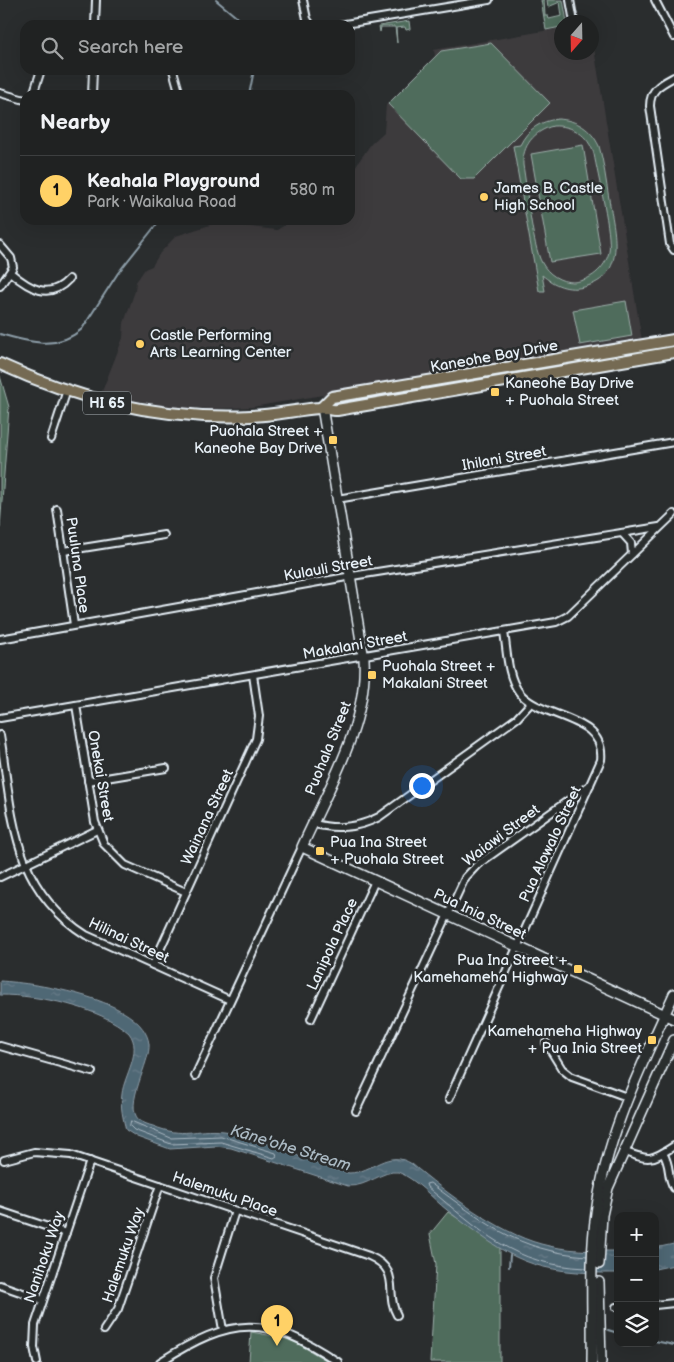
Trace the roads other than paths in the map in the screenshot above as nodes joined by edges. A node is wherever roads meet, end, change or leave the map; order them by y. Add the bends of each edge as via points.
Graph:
1 (96, 0) edge
2 (303, 0) edge
3 (489, 0) edge
4 (570, 0) edge
5 (655, 0) edge
6 (573, 15) edge
7 (95, 20) edge
8 (308, 20) edge
9 (355, 22) edge
10 (674, 37) edge
11 (39, 75) edge
12 (93, 75) edge
13 (174, 75) edge
14 (674, 78) edge
15 (35, 90) edge
16 (92, 90) edge
17 (179, 90) edge
18 (0, 93) edge
19 (20, 99) edge
20 (0, 245) edge
21 (674, 250) edge
22 (11, 273) junction
23 (69, 279) dead end
24 (0, 286) edge
25 (674, 340) edge
26 (674, 352) edge
27 (0, 364) edge
28 (414, 384) junction
29 (67, 390) junction
30 (417, 397) junction
31 (322, 407) junction
32 (51, 439) dead end
33 (674, 442) edge
34 (337, 499) junction
35 (57, 509) dead end
36 (674, 514) edge
37 (660, 527) junction
38 (622, 533) junction
39 (164, 534) dead end
40 (64, 551) junction
41 (632, 554) junction
42 (350, 577) junction
43 (74, 625) junction
44 (504, 632) junction
45 (0, 638) edge
46 (363, 656) junction
47 (253, 675) junction
48 (531, 703) junction
49 (76, 705) junction
50 (0, 718) edge
51 (0, 735) edge
52 (166, 768) dead end
53 (88, 781) junction
54 (592, 785) junction
55 (312, 823) junction
56 (97, 830) junction
57 (302, 847) junction
58 (25, 865) junction
59 (0, 877) edge
60 (375, 881) junction
61 (186, 892) junction
62 (447, 914) junction
63 (517, 946) junction
64 (153, 965) junction
65 (674, 994) edge
66 (230, 1000) junction
67 (665, 1014) junction
68 (312, 1019) dead end
69 (674, 1019) edge
70 (674, 1040) edge
71 (546, 1043) dead end
72 (0, 1046) edge
73 (92, 1072) dead end
74 (195, 1076) dead end
75 (627, 1097) junction
76 (448, 1099) dead end
77 (356, 1111) dead end
78 (611, 1144) junction
79 (674, 1146) edge
80 (623, 1151) junction
81 (663, 1153) junction
82 (4, 1160) dead end
83 (90, 1161) junction
84 (160, 1185) junction
85 (674, 1188) edge
86 (0, 1210) edge
87 (235, 1211) junction
88 (66, 1233) junction
89 (596, 1246) junction
90 (596, 1277) junction
91 (0, 1285) edge
92 (43, 1300) junction
93 (674, 1304) edge
94 (659, 1305) edge
95 (397, 1315) dead end
96 (104, 1330) dead end
97 (223, 1330) junction
98 (37, 1362) edge
99 (160, 1362) edge
100 (338, 1362) edge
101 (592, 1362) edge
102 (601, 1362) edge

1 - 7 street
2 - 8 street
3 - 9 street
4 - 6 street
5 - 10 street
11 - 15 street
12 - 16 street
13 - 17 street
14 - 21 street via 654,89 650,101 670,244
18 - 19 street
20 - 22 street via 12,261
22 - 23 street via 27,286 41,291 56,289
22 - 24 street
25 - 28 main road, Kaneohe Bay Drive / HI 65
26 - 30 main road, Kaneohe Bay Drive / HI 65
27 - 29 main road, Kaneohe Bay Drive / HI 65
28 - 30 main road
28 - 31 main road, Kaneohe Bay Drive / HI 65 via 332,397
29 - 31 main road, Kaneohe Bay Drive / HI 65 via 132,408 193,416 253,416
29 - 32 street
30 - 31 main road, Kaneohe Bay Drive / HI 65 via 337,410
31 - 34 street, Puohala Street
33 - 34 street, Ihilani Street
34 - 42 street, Puohala Street
35 - 40 street, Puuluna Place
36 - 37 street, Makalani Street
37 - 38 street, Kulauli Street
37 - 41 street, Makalani Street
38 - 41 street via 631,543
38 - 42 street, Kulauli Street
39 - 40 street
40 - 43 street, Puuluna Place
41 - 44 street, Makalani Street via 562,620
42 - 43 street, Kulauli Street
42 - 46 street, Puohala Street
43 - 45 street, Kulauli Street
44 - 46 street, Makalani Street
44 - 48 street, Pua Alowalo Street via 514,682 519,693
46 - 47 street, Makalani Street
46 - 55 street, Puohala Street via 364,683 359,714
47 - 49 street, Makalani Street
47 - 61 street, Wainana Street via 259,716 256,740
48 - 54 street, Pua Alowalo Street via 583,726 595,735 602,750 602,760
48 - 55 street via 517,718 379,817 335,828
49 - 50 street, Makalani Street
49 - 53 street, Onekai Street
51 - 58 street, Hilinai Street via 17,839
52 - 53 street
53 - 56 street, Onekai Street
54 - 62 street, Waiawi Street via 473,869 460,883
54 - 63 street, Pua Alowalo Street
55 - 57 street, Puohala Street
56 - 58 street
56 - 61 street, Onekai Street via 109,851 125,865
57 - 60 street, Pua Inia Street
57 - 66 street, Puohala Street
58 - 59 street
58 - 64 street, Hilinai Street via 42,895 67,921 97,940
60 - 62 street, Pua Inia Street
60 - 68 street, Lanipola Place
61 - 64 street, Wainana Street
62 - 63 street, Pua Inia Street
62 - 77 street, Waiawi Street
63 - 67 street, Pua Inia Street
63 - 76 street, Pua Alowalo Street
64 - 66 street, Hilinai Street
65 - 67 street
66 - 74 street, Puohala Street
67 - 69 street, Pua Inia Street
67 - 75 street
70 - 80 street
71 - 75 street via 562,1069 572,1077
72 - 73 street
75 - 78 street
78 - 80 street
78 - 89 street via 599,1194
79 - 81 street
80 - 81 street via 649,1158
80 - 89 street via 605,1198
81 - 85 street via 670,1164
82 - 83 street, Halemuku Place via 44,1152 63,1153
83 - 84 street, Halemuku Place
83 - 88 street, Nanihoku Way
84 - 87 street, Halemuku Place
84 - 96 street, Halemuku Way via 118,1309
86 - 88 street
87 - 95 street, Halemuku Place via 374,1258 391,1278 393,1306
87 - 97 street via 214,1278
88 - 92 street, Nanihoku Way
89 - 90 street
90 - 101 street
90 - 102 street
91 - 92 street
92 - 98 street, Nanihoku Way via 34,1332
93 - 94 street
97 - 99 street via 194,1341
97 - 100 street via 247,1327 280,1331 302,1339

